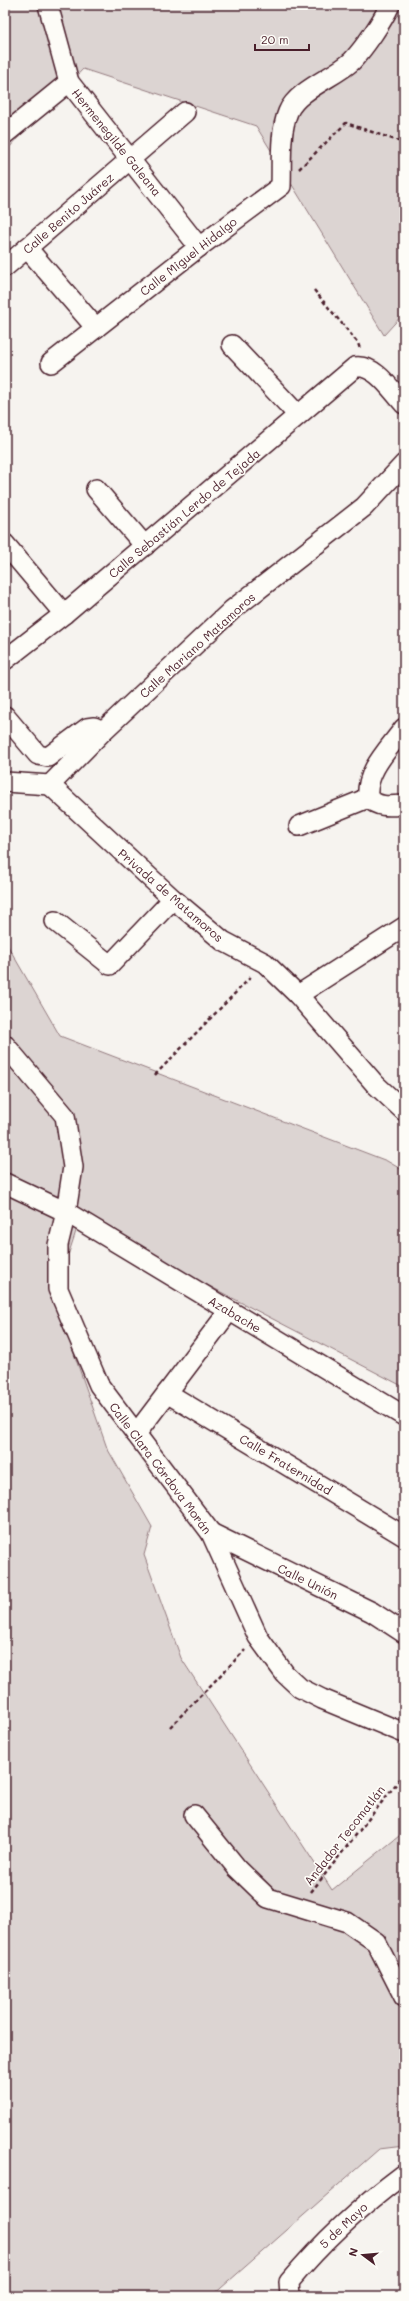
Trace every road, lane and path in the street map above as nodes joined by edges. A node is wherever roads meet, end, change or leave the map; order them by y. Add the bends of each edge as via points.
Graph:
1 (48, 5) edge
2 (390, 5) edge
3 (69, 82) junction
4 (185, 112) dead end
5 (5, 134) edge
6 (404, 143) edge
7 (131, 159) junction
8 (282, 186) junction
9 (199, 247) junction
10 (27, 248) junction
11 (5, 267) edge
12 (314, 290) dead end
13 (96, 328) junction
14 (232, 345) dead end
15 (51, 363) dead end
16 (362, 366) junction
17 (404, 404) edge
18 (298, 415) junction
19 (404, 464) edge
20 (96, 489) dead end
21 (5, 544) edge
22 (145, 546) junction
23 (64, 614) junction
24 (5, 660) edge
25 (5, 716) edge
26 (404, 728) edge
27 (103, 731) junction
28 (5, 782) edge
29 (50, 785) junction
30 (368, 798) junction
31 (404, 805) edge
32 (299, 826) dead end
33 (173, 899) junction
34 (55, 920) dead end
35 (404, 927) edge
36 (265, 963) junction
37 (298, 995) junction
38 (5, 1045) edge
39 (155, 1074) dead end
40 (404, 1111) edge
41 (5, 1183) edge
42 (66, 1212) junction
43 (229, 1311) junction
44 (168, 1393) junction
45 (404, 1416) edge
46 (136, 1434) junction
47 (211, 1533) junction
48 (404, 1536) edge
49 (404, 1633) edge
50 (258, 1637) junction
51 (170, 1727) dead end
52 (404, 1733) edge
53 (404, 1774) edge
54 (194, 1815) dead end
55 (299, 1908) junction
56 (404, 1997) edge
57 (404, 2174) edge
58 (289, 2289) edge

1 - 3 street, Hermenegilde Galeana
2 - 8 street via 351,61 296,101 288,111 284,124
3 - 5 street
3 - 7 street, Hermenegilde Galeana
4 - 7 street, Calle Benito Juárez
6 - 8 path via 346,123
7 - 9 street, Hermenegilde Galeana
7 - 10 street, Calle Benito Juárez
8 - 9 street, Calle Miguel Hidalgo
9 - 13 street, Calle Miguel Hidalgo
10 - 11 street, Calle Benito Juárez
10 - 13 street
12 - 16 path via 358,343
13 - 15 street, Calle Miguel Hidalgo
14 - 18 street
16 - 17 street via 370,369
16 - 18 street, Calle Sebastián Lerdo de Tejada via 355,367
18 - 22 street, Calle Sebastián Lerdo de Tejada
19 - 27 street, Calle Mariano Matamoros via 364,507 232,610
20 - 22 street
21 - 23 street
22 - 23 street, Calle Sebastián Lerdo de Tejada
23 - 24 street, Calle Sebastián Lerdo de Tejada
25 - 27 street via 38,755 43,757 48,757 87,728 94,727
26 - 30 street via 371,773 367,787
27 - 29 street, Calle Mariano Matamoros
28 - 29 street
29 - 33 street, Privada de Matamoros
30 - 31 street via 375,804
30 - 32 street
33 - 34 street via 110,965
33 - 36 street, Privada de Matamoros via 222,941
35 - 37 street
36 - 37 street, Privada de Matamoros
36 - 39 path
37 - 40 street, Privada de Matamoros via 375,1084
38 - 42 street via 64,1116 73,1167
41 - 42 street, Azabache
42 - 43 street, Azabache
42 - 46 street, Calle Clara Córdova Morán via 58,1245 58,1289 99,1385
43 - 44 street
43 - 45 street, Azabache
44 - 46 street
44 - 48 street, Calle Fraternidad
46 - 47 street, Calle Clara Córdova Morán
47 - 49 street, Calle Unión via 372,1612
47 - 50 street, Calle Clara Córdova Morán
50 - 51 path
50 - 52 street, Calle Clara Córdova Morán via 285,1674 300,1688
53 - 55 path, Andador Tecomatlán
54 - 55 street via 237,1868 268,1898
55 - 56 street via 347,1922 376,1942
57 - 58 street, 5 de Mayo via 366,2203 315,2251

